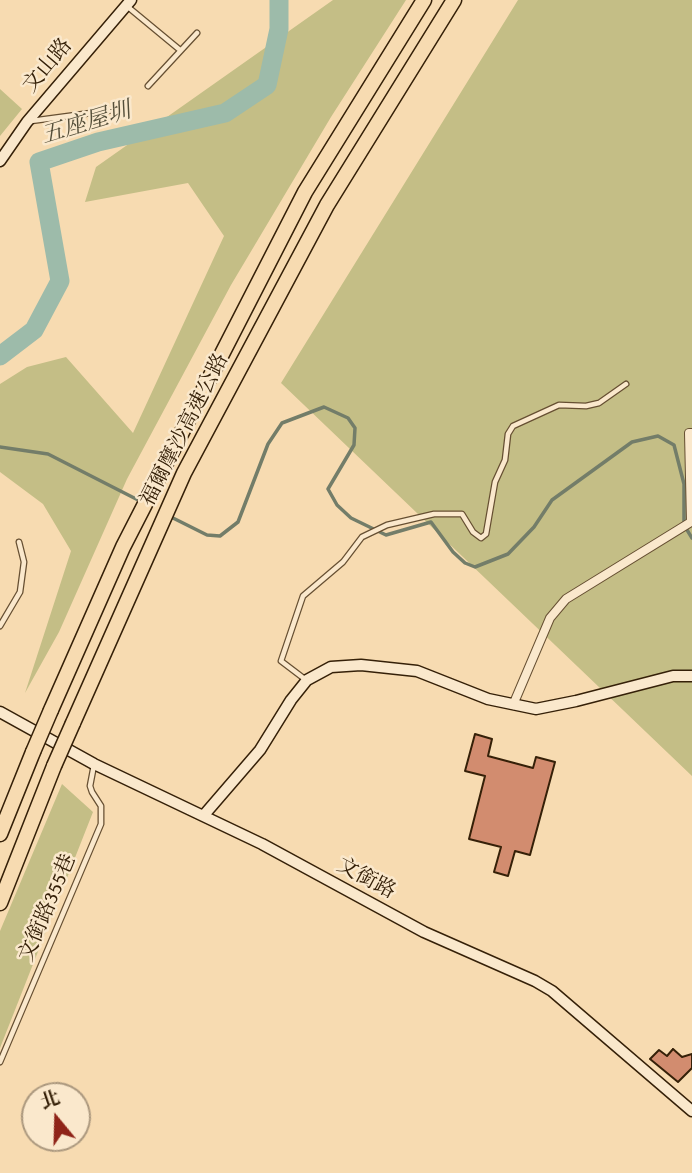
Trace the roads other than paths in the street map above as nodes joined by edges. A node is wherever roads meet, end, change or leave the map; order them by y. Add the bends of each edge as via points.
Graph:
1 (424, 0) edge
2 (454, 0) edge
3 (128, 2) edge
4 (197, 33) dead end
5 (180, 50) junction
6 (148, 86) dead end
7 (121, 108) dead end
8 (26, 121) junction
9 (0, 161) edge
10 (626, 384) dead end
11 (692, 433) edge
12 (19, 542) dead end
13 (0, 626) edge
14 (692, 676) edge
15 (307, 680) junction
16 (513, 705) junction
17 (0, 712) edge
18 (94, 764) junction
19 (204, 815) junction
20 (0, 834) edge
21 (0, 903) edge
22 (0, 1062) edge
23 (692, 1111) edge

1 - 20 highway, 福爾摩沙高速公路, bridge via 305,192 165,462 123,547
2 - 21 highway, 福爾摩沙高速公路, bridge via 327,205 184,473 54,765
3 - 5 lane
3 - 8 main road, 文山路
4 - 5 lane
5 - 6 lane
7 - 8 lane
8 - 9 main road, 文山路
10 - 15 lane via 599,402 559,405 513,426 495,482 486,534 481,538 462,514 434,514 387,525 362,537 343,562 303,596 281,661
11 - 16 street via 691,522 566,599 550,618
12 - 13 lane via 24,562 20,592
14 - 16 main road via 673,676 536,709
15 - 16 main road via 331,667 417,671
15 - 19 main road via 260,750
17 - 18 main road, 文銜路
18 - 19 main road, 文銜路
18 - 22 lane, 文銜路355巷 via 90,786 101,806 101,824
19 - 23 main road, 文銜路 via 424,932 552,991

